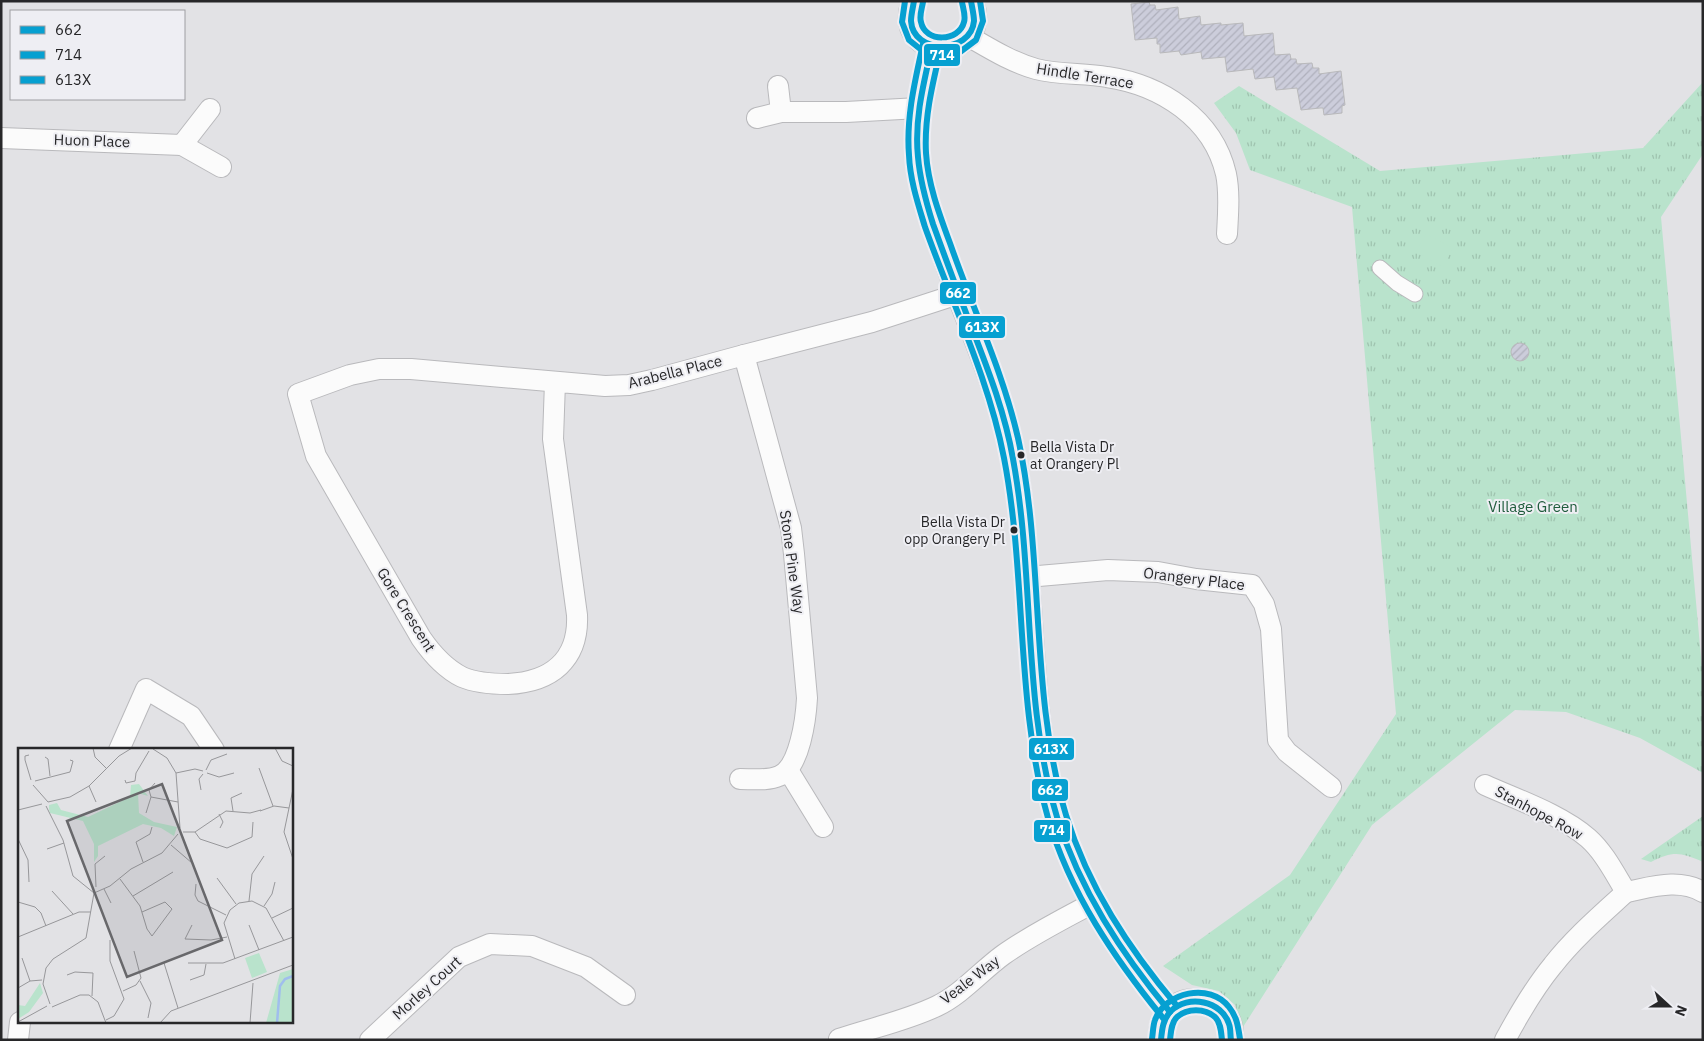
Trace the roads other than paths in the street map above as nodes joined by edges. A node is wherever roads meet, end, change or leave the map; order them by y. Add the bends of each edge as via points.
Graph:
1 (914, 1) edge
2 (971, 1) edge
3 (968, 36) junction
4 (932, 46) junction
5 (778, 86) dead end
6 (919, 108) junction
7 (210, 109) dead end
8 (781, 112) junction
9 (757, 118) dead end
10 (1, 138) edge
11 (182, 144) junction
12 (221, 167) dead end
13 (1227, 234) dead end
14 (1380, 268) dead end
15 (958, 294) junction
16 (1415, 294) dead end
17 (744, 355) junction
18 (555, 382) junction
19 (298, 394) joint
20 (1026, 577) junction
21 (120, 748) edge
22 (213, 748) edge
23 (788, 770) junction
24 (740, 779) dead end
25 (1485, 785) dead end
26 (1331, 787) dead end
27 (823, 826) dead end
28 (1626, 892) junction
29 (1703, 892) edge
30 (1093, 903) junction
31 (626, 996) dead end
32 (1170, 1012) junction
33 (20, 1024) edge
34 (839, 1039) edge
35 (18, 1040) edge
36 (370, 1040) edge
37 (1161, 1040) edge
38 (1231, 1040) edge
39 (1505, 1040) edge

1 - 4 street via 910,15 913,28
2 - 3 street via 975,16
3 - 4 street via 948,47
3 - 13 street, Hindle Terrace via 1038,70 1104,76 1148,88 1190,113 1220,155 1228,196
4 - 6 street
5 - 8 street
6 - 8 street
6 - 15 street via 917,142 923,190
7 - 11 street
8 - 9 street
10 - 11 street, Huon Place
11 - 12 street, Huon Place
14 - 16 street
15 - 17 street, Arabella Place via 872,322
15 - 20 street via 1008,434 1019,493
17 - 18 street, Arabella Place via 629,385
17 - 23 street, Stone Pine Way via 787,513 794,554 807,698 801,736
18 - 19 street, Arabella Place via 379,369 350,375
18 - 19 street, Gore Crescent via 553,439 578,626 571,650 556,670 543,677 517,683 493,684 465,678 440,662 430,651 316,456
20 - 26 street, Orangery Place via 1108,570 1158,572 1252,585 1264,604 1271,629 1278,740 1287,752
20 - 30 street via 1039,726 1049,784 1070,856
21 - 22 street via 146,689 191,716
23 - 24 street via 779,776
23 - 27 street
25 - 28 street, Stanhope Row via 1567,824 1588,839
28 - 29 street via 1677,884
28 - 39 street via 1586,928 1553,965 1523,1007
30 - 32 street via 1132,966
30 - 34 street, Veale Way via 1010,950 938,1005
31 - 36 street, Morley Court via 586,967 532,946 490,944 459,957
32 - 37 street via 1162,1026
32 - 38 street via 1188,1002 1198,1000 1210,1004 1227,1020
33 - 35 street

